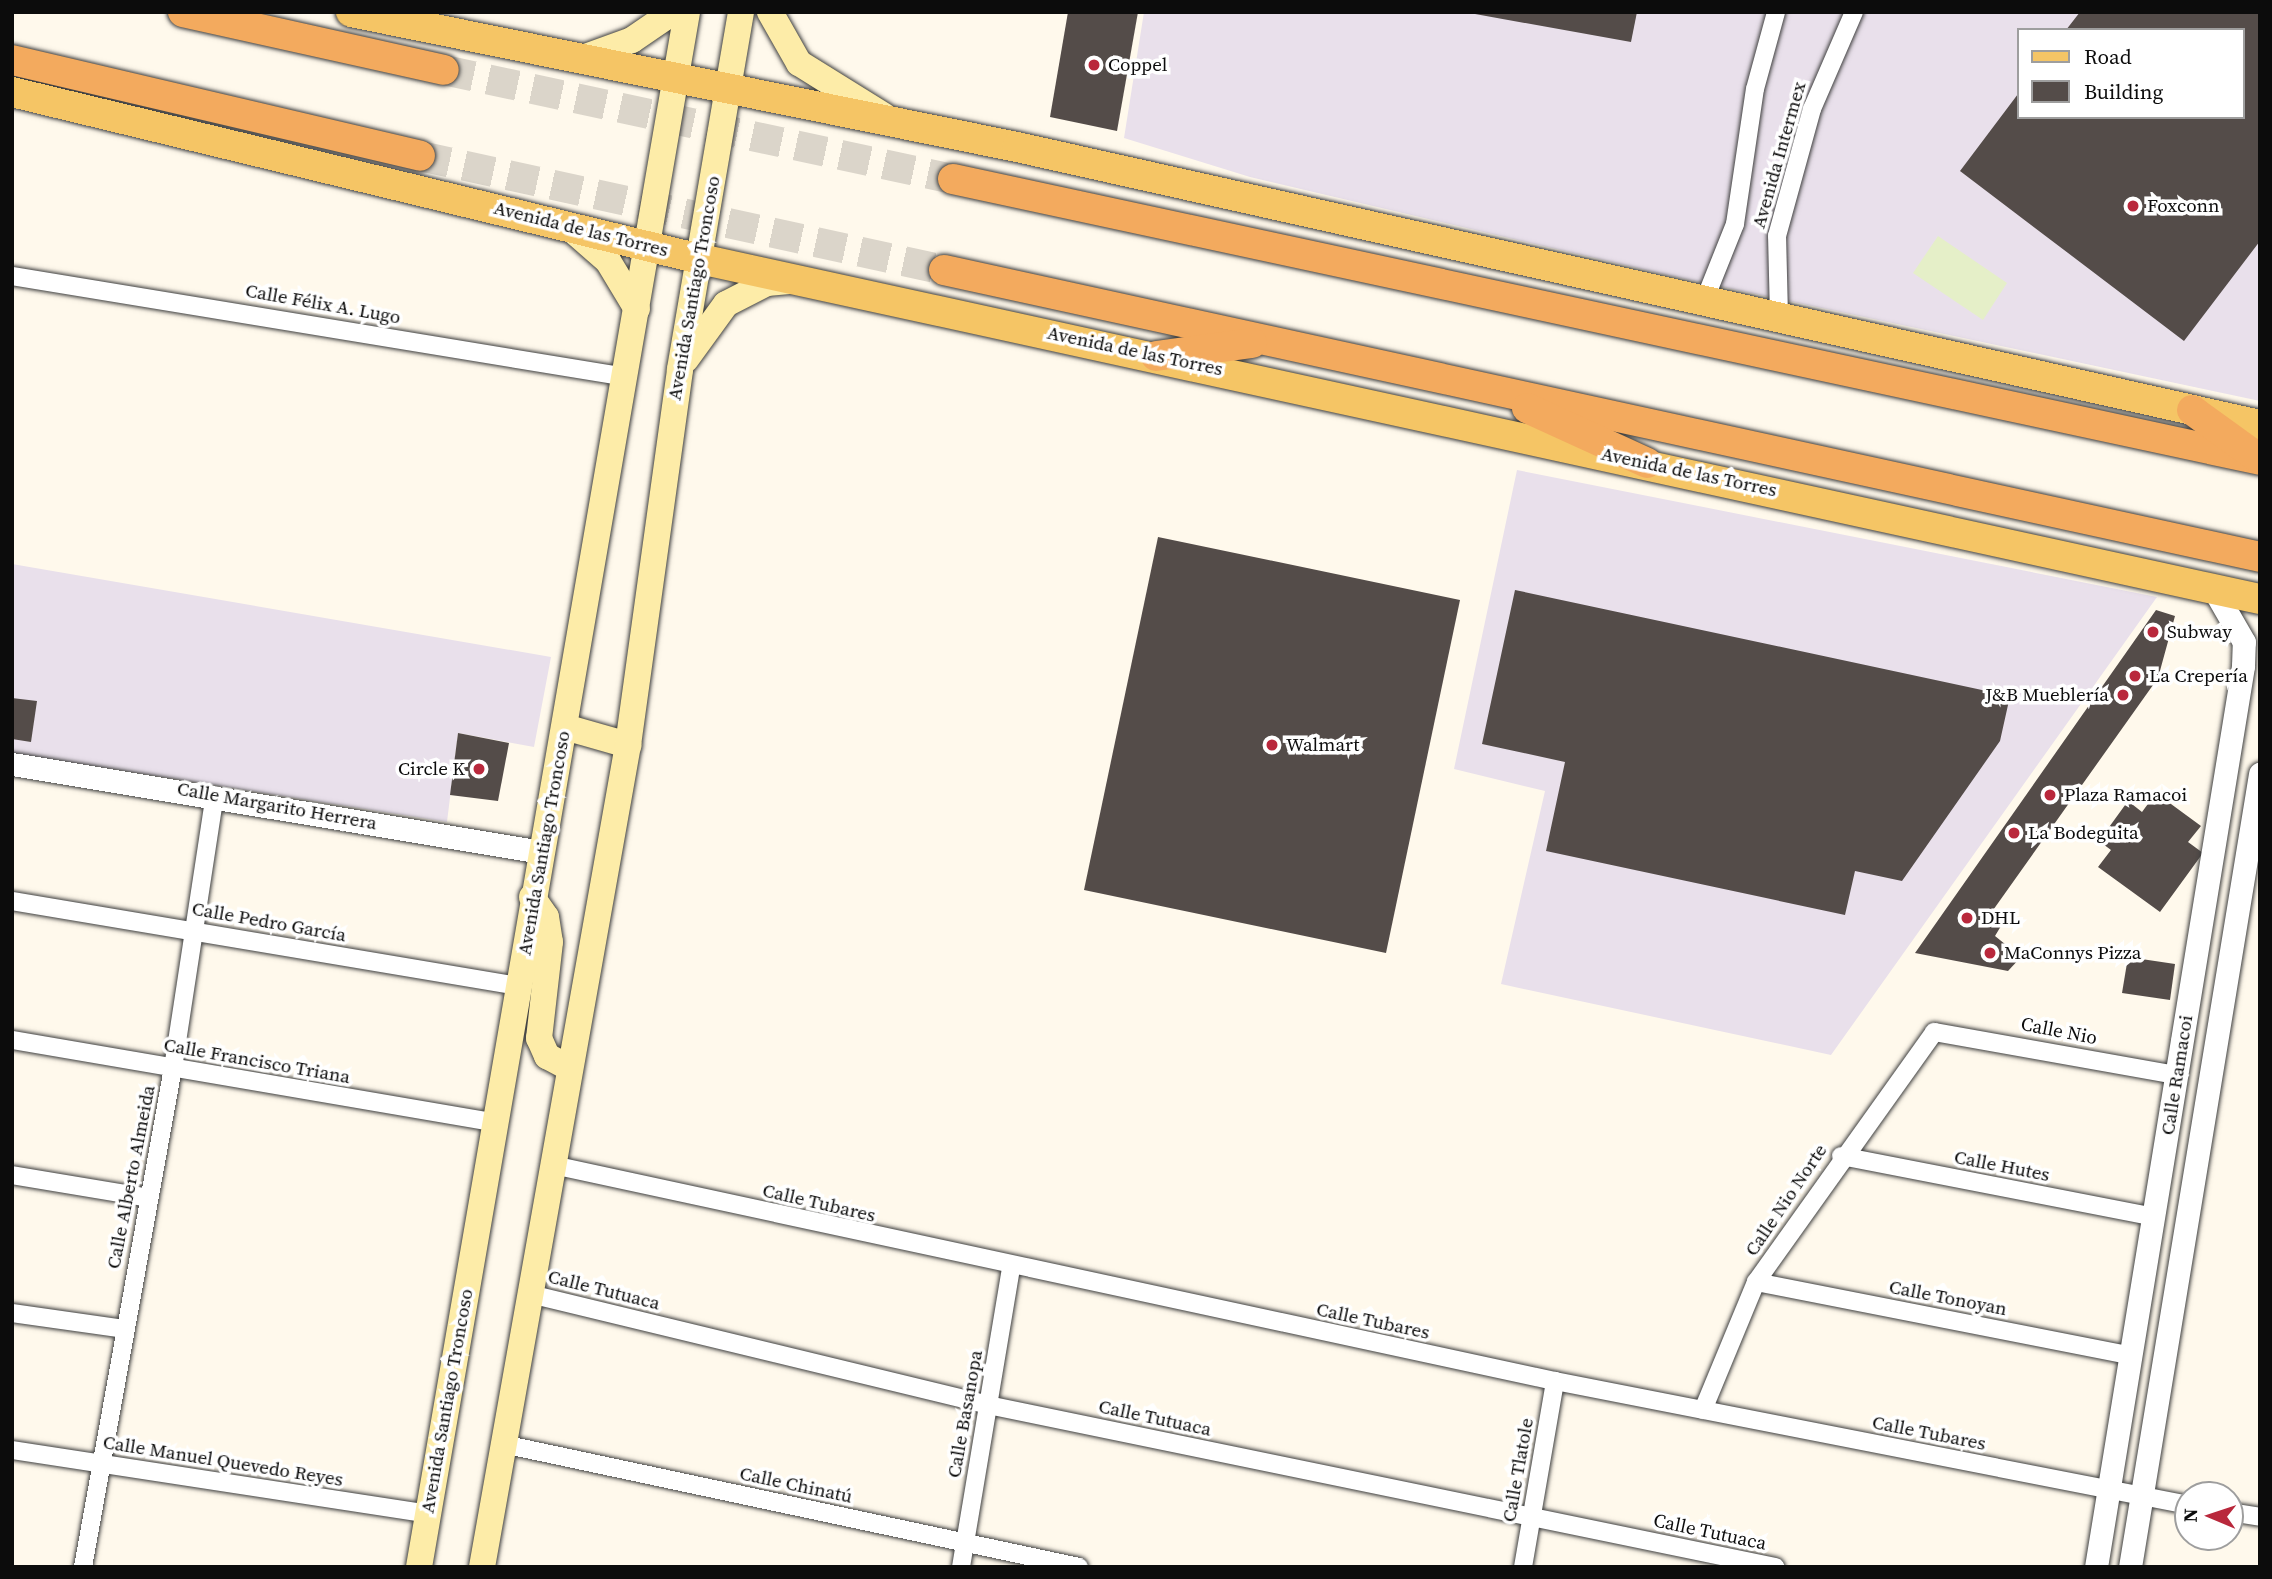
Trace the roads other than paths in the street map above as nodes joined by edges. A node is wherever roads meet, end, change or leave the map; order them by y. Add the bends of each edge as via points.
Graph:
1 (183, 12) edge
2 (351, 12) edge
3 (673, 12) edge
4 (687, 12) edge
5 (741, 12) edge
6 (770, 12) edge
7 (1776, 12) edge
8 (1854, 12) edge
9 (580, 59) junction
10 (12, 60) edge
11 (444, 71) tunnel mouth
12 (676, 77) junction
13 (727, 88) junction
14 (12, 92) edge
15 (898, 124) junction
16 (421, 156) tunnel mouth
17 (953, 179) tunnel mouth
18 (565, 224) junction
19 (648, 245) junction
20 (700, 259) junction
21 (944, 270) tunnel mouth
22 (12, 276) edge
23 (804, 279) junction
24 (1705, 299) junction
25 (637, 309) junction
26 (1779, 316) junction
27 (1275, 340) junction
28 (1156, 356) junction
29 (680, 369) junction
30 (625, 377) junction
31 (1473, 383) junction
32 (2192, 410) junction
33 (2260, 425) edge
34 (2260, 460) edge
35 (1647, 463) junction
36 (2260, 557) edge
37 (2214, 590) junction
38 (2260, 598) edge
39 (2252, 638) edge
40 (565, 727) junction
41 (628, 745) junction
42 (12, 764) edge
43 (2260, 774) edge
44 (215, 795) junction
45 (542, 852) junction
46 (533, 897) junction
47 (12, 901) edge
48 (192, 930) junction
49 (518, 986) junction
50 (1934, 1032) joint
51 (12, 1040) edge
52 (173, 1068) junction
53 (570, 1068) junction
54 (2176, 1076) junction
55 (494, 1122) junction
56 (1842, 1156) junction
57 (553, 1165) junction
58 (12, 1175) edge
59 (149, 1198) junction
60 (2155, 1217) junction
61 (1012, 1268) junction
62 (1756, 1282) junction
63 (530, 1294) junction
64 (12, 1313) edge
65 (124, 1329) junction
66 (2132, 1356) junction
67 (1555, 1381) junction
68 (988, 1405) junction
69 (1703, 1410) junction
70 (503, 1444) junction
71 (12, 1450) edge
72 (100, 1462) junction
73 (2110, 1490) junction
74 (2141, 1497) junction
75 (2174, 1503) edge
76 (428, 1514) junction
77 (1531, 1516) junction
78 (965, 1542) junction
79 (83, 1567) edge
80 (419, 1567) edge
81 (482, 1567) edge
82 (961, 1567) edge
83 (1079, 1567) edge
84 (1522, 1567) edge
85 (1775, 1567) edge
86 (2096, 1567) edge
87 (2130, 1567) edge

1 - 11 highway
2 - 9 main road
3 - 9 main road via 613,50
4 - 12 main road, Avenida Santiago Troncoso
5 - 13 main road
6 - 15 main road via 799,63
7 - 24 street, Avenida Intermex via 1755,89 1735,224
8 - 26 street, Avenida Intermex via 1812,109 1777,236 1773,279
9 - 12 main road
10 - 16 highway
12 - 13 main road
12 - 19 main road, Avenida Santiago Troncoso
13 - 15 main road
13 - 20 main road, Avenida Santiago Troncoso
14 - 18 main road, Avenida de las Torres
15 - 24 main road
17 - 34 highway
18 - 19 main road, Avenida de las Torres
18 - 25 main road via 608,261
19 - 20 main road, Avenida de las Torres
19 - 25 main road, Avenida Santiago Troncoso
20 - 23 main road, Avenida de las Torres
20 - 29 main road, Avenida Santiago Troncoso
21 - 27 highway, Avenida de las Torres
22 - 30 street, Calle Félix A. Lugo
23 - 28 main road, Avenida de las Torres
23 - 29 main road via 744,291 710,322
24 - 26 main road
25 - 30 main road, Avenida Santiago Troncoso
26 - 32 main road
27 - 28 highway
27 - 31 highway, Avenida de las Torres
28 - 35 main road, Avenida de las Torres
29 - 41 main road, Avenida Santiago Troncoso
30 - 40 main road, Avenida Santiago Troncoso
31 - 35 highway
31 - 36 highway, Avenida de las Torres
32 - 33 main road
32 - 34 highway
35 - 37 main road, Avenida de las Torres
37 - 38 main road, Avenida de las Torres
37 - 39 street, Calle Ramacoi
39 - 54 street, Calle Ramacoi
40 - 41 main road
40 - 45 main road, Avenida Santiago Troncoso
41 - 53 main road, Avenida Santiago Troncoso
42 - 44 street, Calle Margarito Herrera
43 - 74 street, Calle Ramacoi
44 - 45 street, Calle Margarito Herrera
44 - 48 street, Calle Alberto Almeida
45 - 46 main road, Avenida Santiago Troncoso
46 - 49 main road, Avenida Santiago Troncoso
46 - 53 main road via 546,917 550,942 538,1038 547,1056
47 - 48 street, Calle Pedro García
48 - 49 street, Calle Pedro García
48 - 52 street, Calle Alberto Almeida
49 - 55 main road, Avenida Santiago Troncoso
50 - 54 street, Calle Nio
50 - 56 street, Calle Nio Norte
51 - 52 street, Calle Francisco Triana
52 - 55 street, Calle Francisco Triana
52 - 59 street, Calle Alberto Almeida
53 - 57 main road, Avenida Santiago Troncoso
54 - 60 street, Calle Ramacoi
55 - 76 main road, Avenida Santiago Troncoso
56 - 60 street, Calle Hutes
56 - 62 street, Calle Nio Norte
57 - 61 street, Calle Tubares
57 - 63 main road, Avenida Santiago Troncoso
58 - 59 street
59 - 65 street, Calle Alberto Almeida
60 - 66 street, Calle Ramacoi
61 - 67 street, Calle Tubares
61 - 68 street, Calle Basanopa
62 - 66 street, Calle Tonoyan
62 - 69 street, Calle Nio Norte
63 - 68 street, Calle Tutuaca
63 - 70 main road, Avenida Santiago Troncoso
64 - 65 street
65 - 72 street, Calle Alberto Almeida
66 - 73 street, Calle Ramacoi
67 - 69 street, Calle Tubares
67 - 77 street, Calle Tlatole
68 - 77 street, Calle Tutuaca
68 - 78 street, Calle Basanopa
69 - 73 street, Calle Tubares
70 - 78 street, Calle Chinatú
70 - 81 main road, Avenida Santiago Troncoso
71 - 72 street, Calle Manuel Quevedo Reyes
72 - 76 street, Calle Manuel Quevedo Reyes
72 - 79 street, Calle Alberto Almeida
73 - 74 street, Calle Tubares
73 - 86 street, Calle Ramacoi
74 - 75 street, Calle Tubares
74 - 87 street, Calle Ramacoi
76 - 80 main road, Avenida Santiago Troncoso
77 - 84 street, Calle Tlatole
77 - 85 street, Calle Tutuaca
78 - 82 street, Calle Basanopa
78 - 83 street, Calle Chinatú

